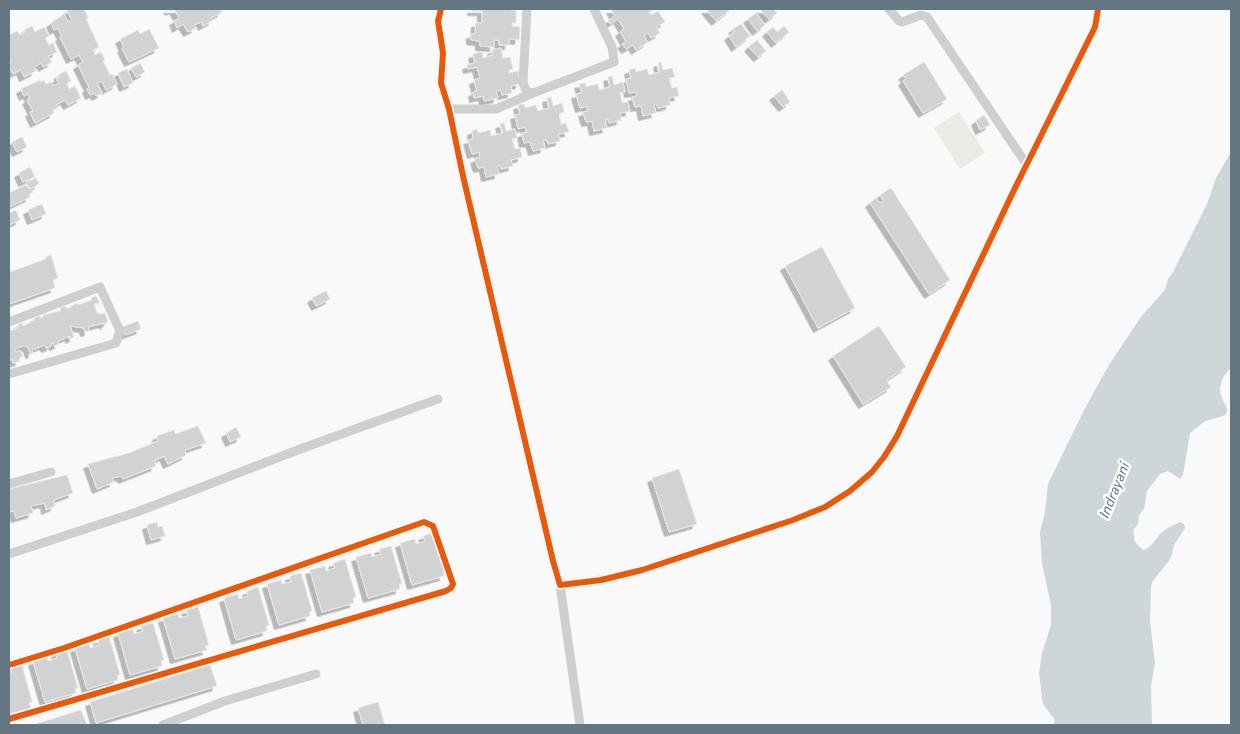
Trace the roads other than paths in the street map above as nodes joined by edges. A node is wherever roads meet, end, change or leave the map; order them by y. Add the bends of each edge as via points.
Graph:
1 (441, 9) edge
2 (527, 9) edge
3 (594, 9) edge
4 (889, 9) edge
5 (1098, 9) edge
6 (533, 93) junction
7 (449, 109) junction
8 (1027, 165) junction
9 (9, 322) edge
10 (9, 374) edge
11 (438, 399) dead end
12 (51, 472) dead end
13 (9, 484) edge
14 (9, 554) edge
15 (560, 585) junction
16 (9, 665) edge
17 (316, 674) dead end
18 (9, 719) edge
19 (163, 725) edge
20 (580, 725) edge

1 - 7 street via 438,21 441,83
2 - 6 street via 523,82 526,91
3 - 6 street via 612,47 614,62
4 - 8 street via 902,22 921,15 927,17
5 - 8 street via 1096,27
6 - 7 street via 496,109
7 - 15 street via 462,176
8 - 15 street via 897,436 872,472 825,507 793,520 642,570
9 - 10 street via 100,287 120,330 116,343
11 - 14 street via 137,512
12 - 13 street
15 - 20 street
16 - 18 street via 424,522 433,526 453,584 446,591
17 - 19 street via 225,701

